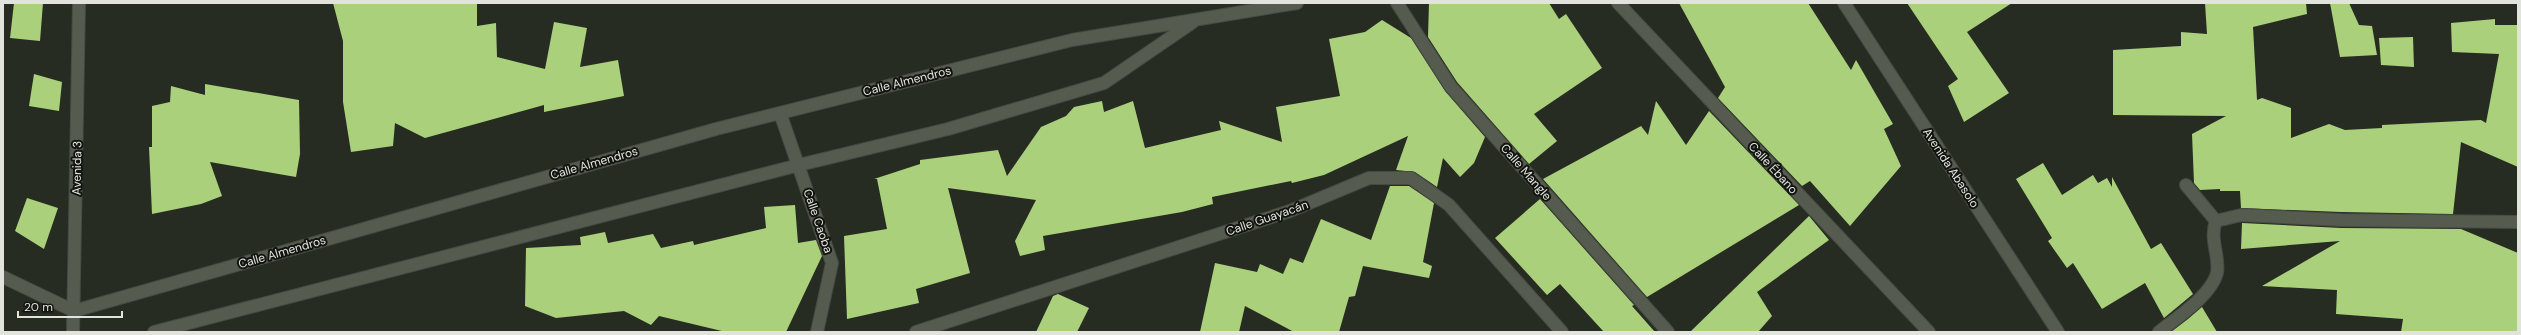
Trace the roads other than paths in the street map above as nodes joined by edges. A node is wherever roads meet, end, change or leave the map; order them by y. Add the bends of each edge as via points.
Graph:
1 (79, 3) edge
2 (1298, 3) edge
3 (1397, 3) edge
4 (1618, 3) edge
5 (1844, 3) edge
6 (1196, 20) junction
7 (780, 113) junction
8 (798, 165) junction
9 (2186, 185) dead end
10 (2216, 221) junction
11 (2518, 222) edge
12 (3, 277) edge
13 (74, 311) junction
14 (73, 332) edge
15 (154, 332) edge
16 (817, 332) edge
17 (916, 332) edge
18 (1562, 332) edge
19 (1668, 332) edge
20 (1929, 332) edge
21 (2058, 332) edge
22 (2159, 332) edge

1 - 13 street, Avenida 3
2 - 6 street, Calle Almendros
3 - 19 street, Calle Mangle via 1451,87
4 - 20 street, Calle Ébano
5 - 21 street, Avenida Abasolo
6 - 7 street, Calle Almendros via 1072,40
6 - 8 street, Calle Almendros via 1104,83 948,129
7 - 8 street, Calle Caoba
7 - 13 street, Calle Almendros via 708,131
8 - 15 street, Calle Almendros
8 - 16 street, Calle Caoba via 832,263
9 - 10 street
10 - 11 street via 2241,215 2341,220
10 - 22 street via 2213,229 2217,273 2202,299
12 - 13 street
13 - 14 street, Avenida 3
17 - 18 street, Calle Guayacán via 1290,211 1369,178 1412,178 1450,205

